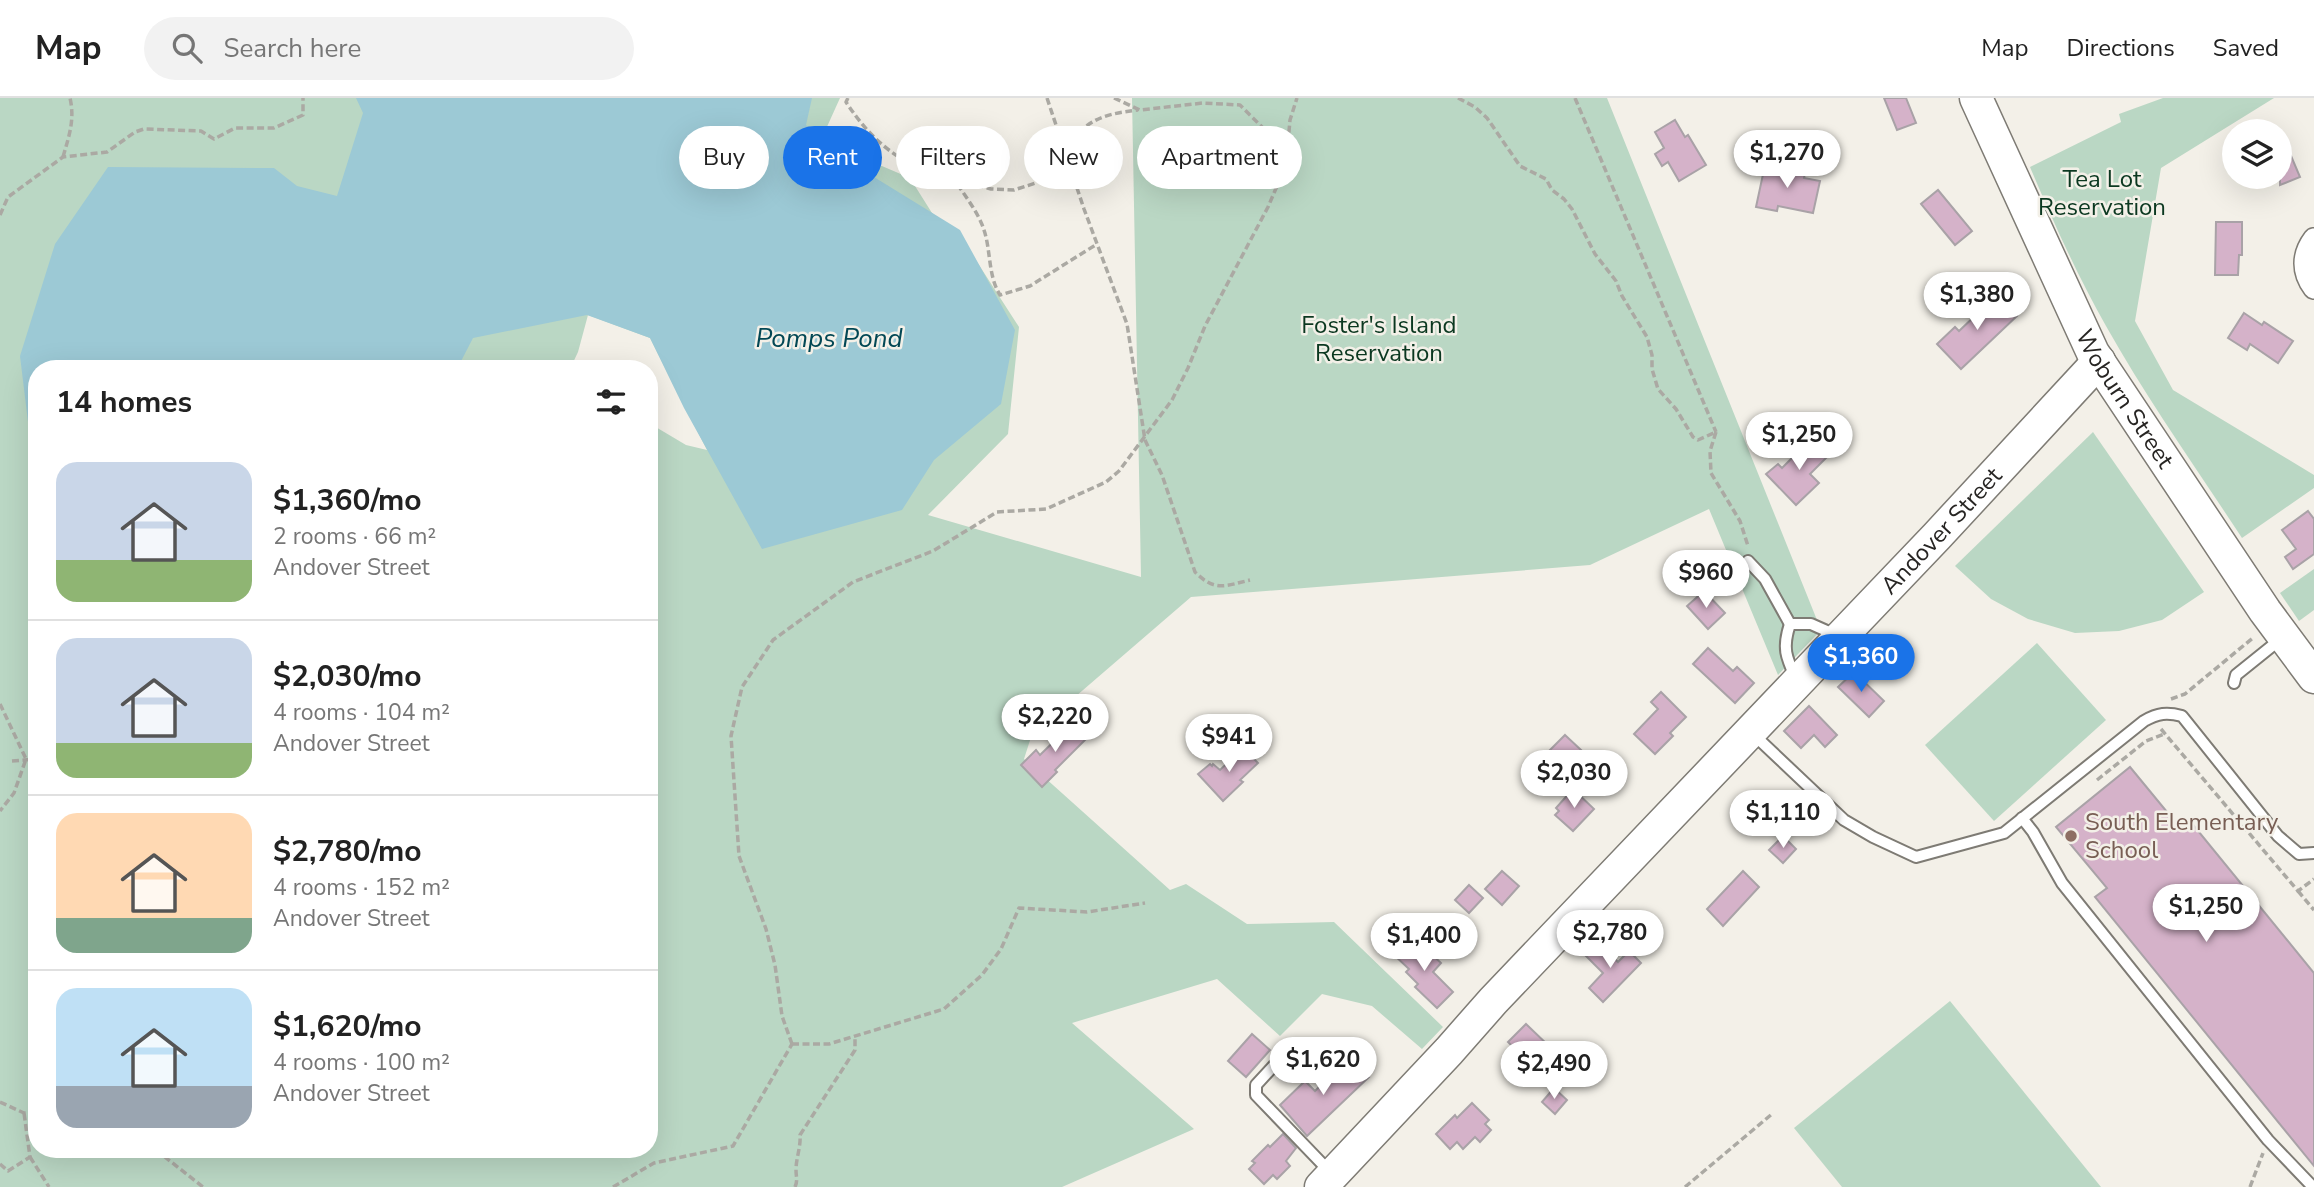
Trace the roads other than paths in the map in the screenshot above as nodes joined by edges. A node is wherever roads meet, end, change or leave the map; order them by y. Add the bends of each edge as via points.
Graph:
1 (1976, 98) edge
2 (2314, 239) edge
3 (2314, 288) edge
4 (2099, 361) junction
5 (1735, 581) dead end
6 (1790, 624) junction
7 (1840, 637) junction
8 (2284, 637) junction
9 (2314, 677) edge
10 (1797, 682) junction
11 (2234, 683) dead end
12 (1750, 731) junction
13 (2022, 818) junction
14 (2314, 853) edge
15 (1280, 1059) dead end
16 (1327, 1181) edge
17 (2313, 1187) edge

1 - 4 street, Woburn Street
2 - 3 street via 2305,266
4 - 7 street, Andover Street
4 - 8 street, Woburn Street
5 - 6 lane via 1748,561 1765,579
6 - 7 lane via 1811,624
6 - 10 lane via 1784,641
7 - 10 street, Andover Street
8 - 9 street, Woburn Street
8 - 11 lane via 2236,676
10 - 12 street, Andover Street
12 - 13 lane via 1844,820 1916,857 2004,833
12 - 16 street, Andover Street
13 - 14 lane via 2151,718 2169,713 2182,716 2278,836 2299,854
13 - 17 lane via 2062,883 2268,1140
15 - 16 lane via 1256,1085 1256,1095

